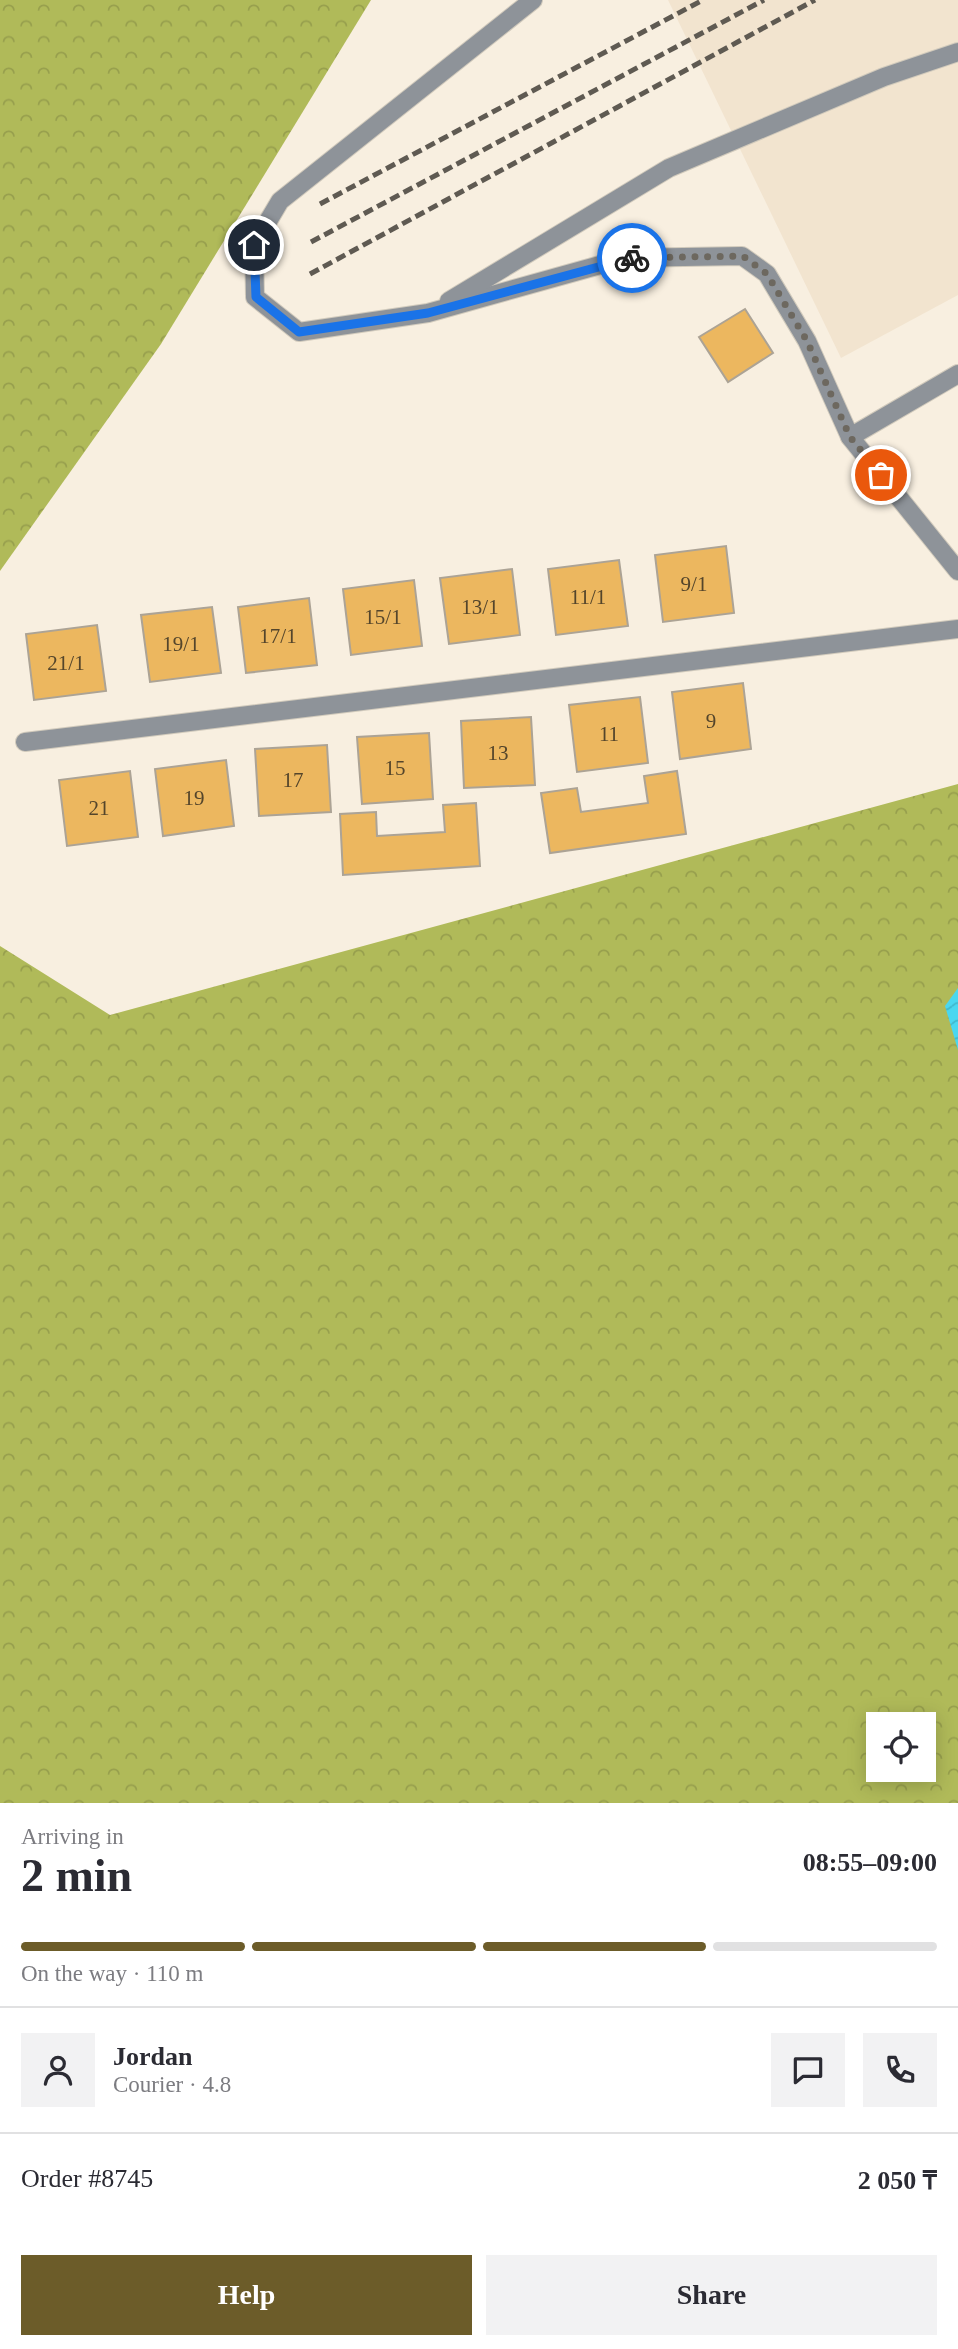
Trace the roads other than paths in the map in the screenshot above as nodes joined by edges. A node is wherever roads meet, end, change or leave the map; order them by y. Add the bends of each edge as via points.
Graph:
1 (533, 0) edge
2 (958, 52) edge
3 (428, 313) junction
4 (958, 374) edge
5 (850, 437) junction
6 (958, 572) edge
7 (958, 629) edge
8 (25, 743) dead end

1 - 3 street via 280,201 254,245 256,297 299,332
2 - 3 street via 884,77 669,168
3 - 5 street via 625,258 743,256 767,274 807,341
4 - 5 street
5 - 6 street
7 - 8 street

